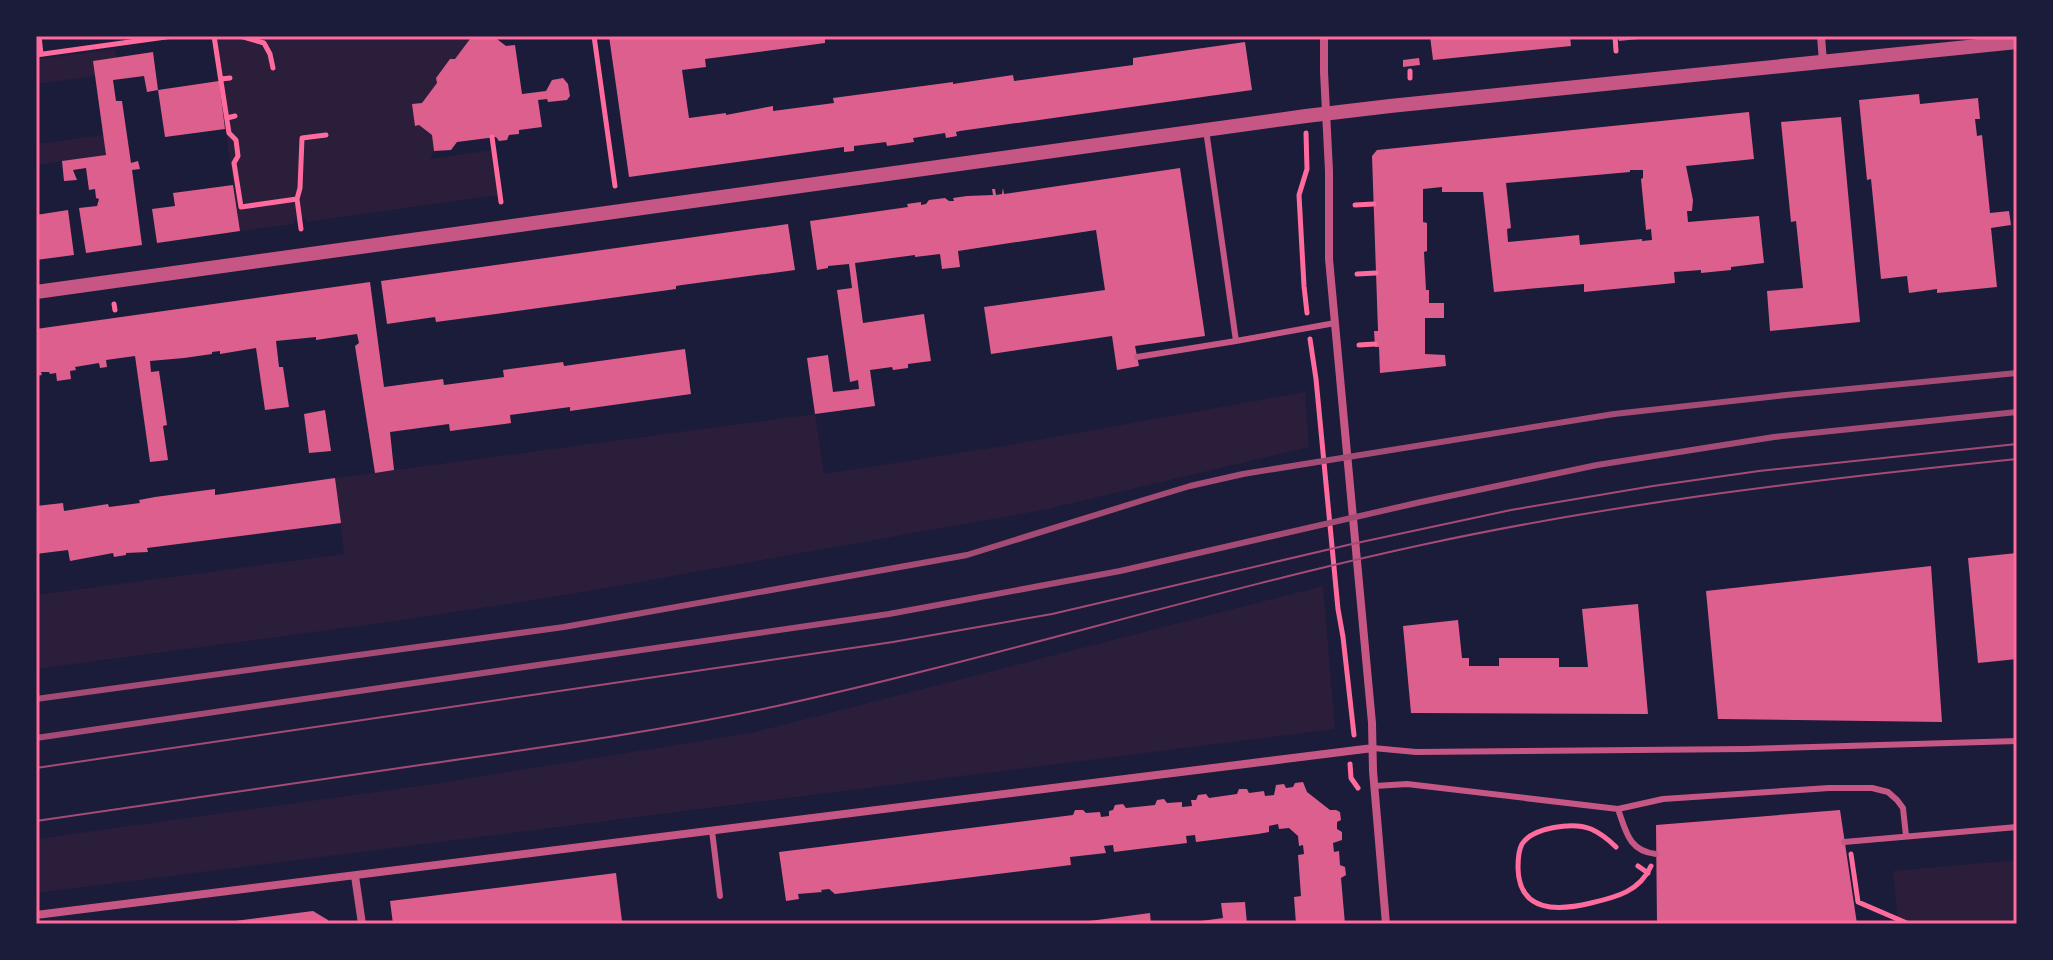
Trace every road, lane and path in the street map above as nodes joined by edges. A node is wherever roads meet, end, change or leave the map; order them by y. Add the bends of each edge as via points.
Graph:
1 (39, 36) edge
2 (173, 36) edge
3 (214, 36) edge
4 (240, 36) edge
5 (594, 36) edge
6 (1324, 36) edge
7 (1615, 36) edge
8 (1821, 36) edge
9 (2017, 42) edge
10 (1616, 51) dead end
11 (38, 54) edge
12 (1823, 62) junction
13 (273, 68) dead end
14 (230, 78) dead end
15 (221, 79) junction
16 (1326, 114) junction
17 (235, 116) dead end
18 (227, 118) junction
19 (1206, 130) junction
20 (326, 135) dead end
21 (492, 137) dead end
22 (1306, 158) dead end
23 (615, 186) dead end
24 (297, 199) junction
25 (501, 202) dead end
26 (1374, 204) dead end
27 (1355, 205) dead end
28 (301, 229) dead end
29 (1376, 273) dead end
30 (1357, 274) dead end
31 (36, 292) edge
32 (1335, 323) junction
33 (1309, 328) junction
34 (1236, 341) junction
35 (1375, 344) dead end
36 (1359, 345) dead end
37 (1137, 357) dead end
38 (2017, 741) edge
39 (1354, 742) dead end
40 (1373, 748) junction
41 (1349, 767) dead end
42 (1375, 786) junction
43 (1361, 792) dead end
44 (1618, 809) junction
45 (2017, 827) edge
46 (712, 831) junction
47 (1906, 836) junction
48 (1847, 842) joint
49 (1621, 852) dead end
50 (1656, 854) joint
51 (1633, 862) dead end
52 (1648, 873) junction
53 (355, 876) junction
54 (720, 896) dead end
55 (36, 915) edge
56 (362, 924) edge
57 (1386, 924) edge
58 (1909, 924) edge

1 - 11 path
2 - 11 path
3 - 15 path
4 - 13 path via 264,43
5 - 23 path
6 - 16 street
7 - 10 path
8 - 12 street
9 - 12 street
12 - 16 street
14 - 15 path
15 - 18 path
16 - 19 street
16 - 32 street
17 - 18 path
18 - 24 path via 236,140 241,207
19 - 31 street
19 - 34 lane
20 - 24 path via 302,138
21 - 25 path
22 - 33 path via 1299,195
24 - 28 path
26 - 27 path
29 - 30 path
32 - 33 lane
32 - 40 street
33 - 34 lane
33 - 39 path
34 - 37 lane
35 - 36 path
38 - 40 lane via 1690,750
40 - 42 street
40 - 46 street
41 - 43 path
42 - 44 lane via 1407,784
42 - 57 street
44 - 47 lane via 1663,799 1872,788 1888,792 1903,808
44 - 50 lane via 1630,840 1638,849
45 - 47 lane
46 - 53 street
46 - 54 lane
47 - 48 lane
48 - 58 path via 1858,902
49 - 52 path via 1590,829 1545,830 1522,844 1518,855 1523,891 1542,906 1584,905 1631,890
50 - 52 path
51 - 52 path
53 - 55 street
53 - 56 street

